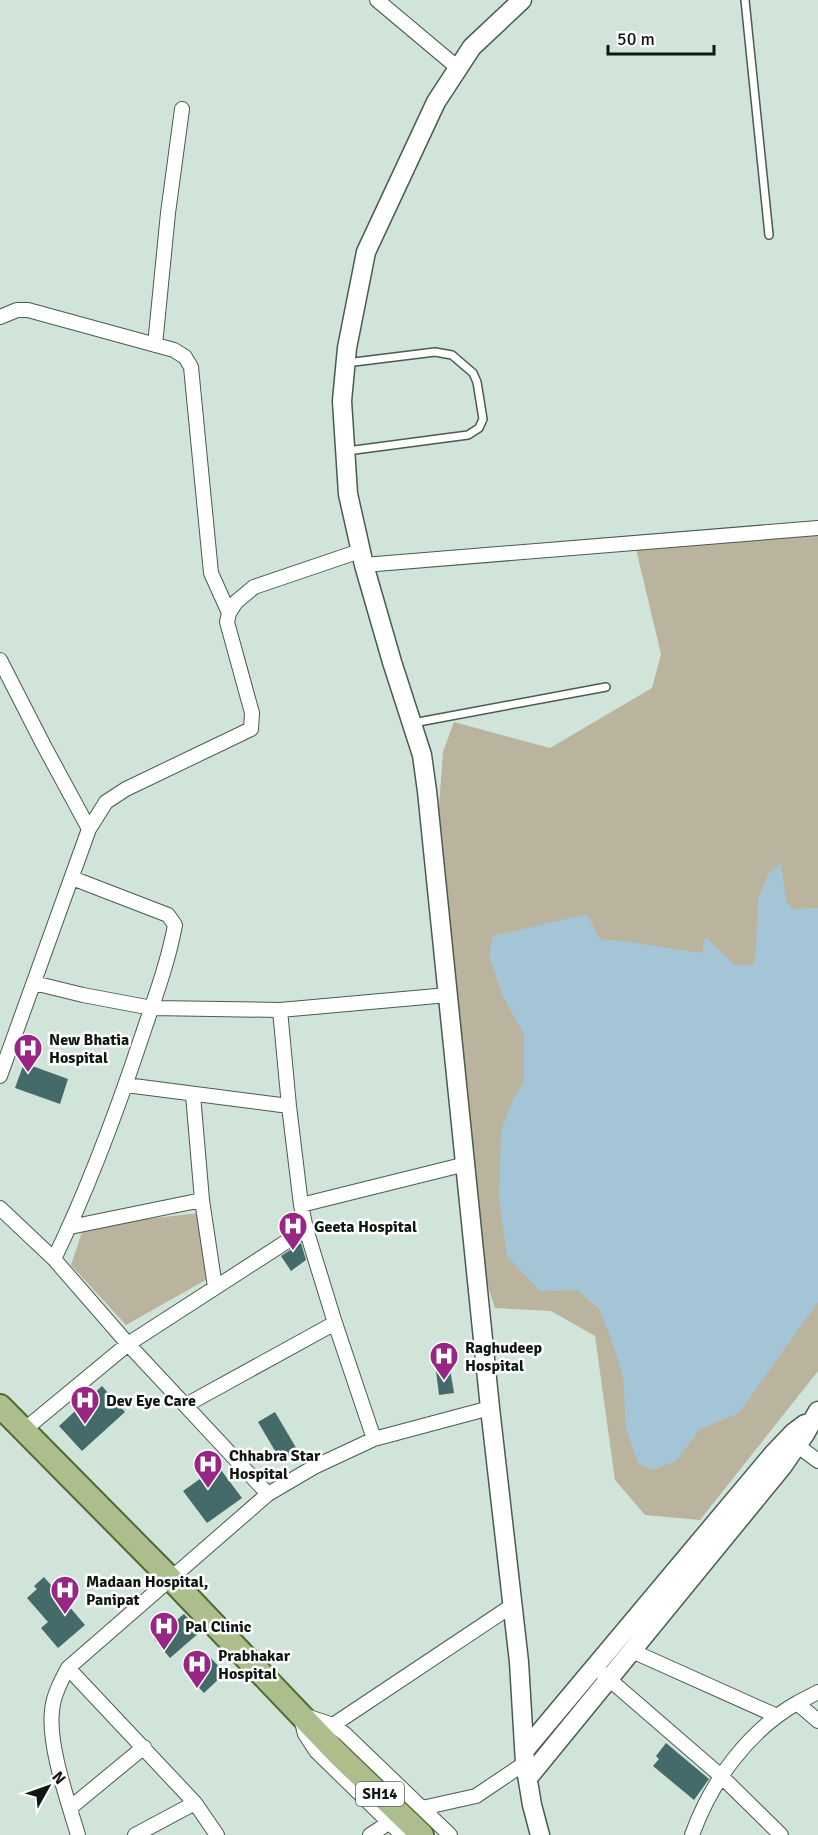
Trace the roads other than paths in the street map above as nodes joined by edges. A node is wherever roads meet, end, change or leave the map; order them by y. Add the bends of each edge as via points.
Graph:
1 (377, 0) edge
2 (522, 0) edge
3 (746, 0) edge
4 (458, 68) junction
5 (182, 109) dead end
6 (769, 236) dead end
7 (0, 317) edge
8 (155, 345) junction
9 (346, 363) junction
10 (345, 452) junction
11 (818, 528) edge
12 (362, 558) junction
13 (229, 613) junction
14 (0, 660) edge
15 (606, 687) dead end
16 (413, 723) junction
17 (90, 829) junction
18 (72, 878) junction
19 (34, 983) junction
20 (448, 995) junction
21 (152, 1008) junction
22 (280, 1010) junction
23 (0, 1076) edge
24 (126, 1085) junction
25 (193, 1095) junction
26 (289, 1106) junction
27 (466, 1164) junction
28 (202, 1200) junction
29 (301, 1205) junction
30 (0, 1208) edge
31 (70, 1227) junction
32 (306, 1229) junction
33 (54, 1259) junction
34 (215, 1287) junction
35 (335, 1323) junction
36 (128, 1344) junction
37 (186, 1405) junction
38 (0, 1406) edge
39 (490, 1408) junction
40 (816, 1414) edge
41 (24, 1430) junction
42 (374, 1440) junction
43 (798, 1446) junction
44 (818, 1461) edge
45 (268, 1494) junction
46 (169, 1577) junction
47 (513, 1605) junction
48 (632, 1652) junction
49 (595, 1667) junction
50 (68, 1668) junction
51 (609, 1678) junction
52 (818, 1692) edge
53 (797, 1703) junction
54 (300, 1714) junction
55 (777, 1716) junction
56 (818, 1721) edge
57 (333, 1725) junction
58 (144, 1747) junction
59 (526, 1764) junction
60 (721, 1776) junction
61 (195, 1803) junction
62 (70, 1808) junction
63 (422, 1808) junction
64 (390, 1822) junction
65 (78, 1835) edge
66 (135, 1835) edge
67 (217, 1835) edge
68 (370, 1835) edge
69 (402, 1835) edge
70 (422, 1835) edge
71 (450, 1835) edge
72 (540, 1835) edge
73 (692, 1835) edge
74 (781, 1835) edge

1 - 4 street
2 - 4 street via 472,47
3 - 6 lane
4 - 9 street via 436,102 366,252
5 - 8 street
7 - 8 street via 28,310
8 - 13 street via 180,353 191,367 212,573
9 - 10 street via 342,401
9 - 10 lane via 435,352 452,355 473,373 483,419 479,428 468,435
10 - 12 street via 348,494
11 - 12 street
12 - 13 street via 254,587 243,594
12 - 16 street
13 - 17 street via 228,630 252,713 251,729 126,789 106,802
14 - 17 street
15 - 16 lane
16 - 20 street via 426,782
17 - 18 street
18 - 19 street
18 - 21 street via 168,915 172,920 175,925
19 - 21 street
19 - 23 street
20 - 22 street
20 - 27 street
21 - 22 street
21 - 24 street
22 - 26 street
24 - 25 street
24 - 31 street
25 - 26 street
25 - 28 street
26 - 29 street
27 - 29 street
27 - 39 street
28 - 31 street
28 - 34 street
29 - 32 street
30 - 33 street
31 - 33 street
32 - 34 street
32 - 35 street
33 - 36 street
34 - 36 street
35 - 37 street
35 - 42 street
36 - 37 street
36 - 41 street
37 - 45 street
38 - 41 main road, SH14
39 - 42 street
39 - 47 street
40 - 43 street
40 - 49 street via 784,1442
41 - 46 main road, SH14
42 - 45 street via 314,1467
43 - 44 street
43 - 48 street
45 - 46 street
46 - 50 street
46 - 54 main road, SH14
47 - 57 street
47 - 59 street
48 - 51 street
48 - 55 street
49 - 51 street
49 - 59 street
50 - 58 street
50 - 62 street via 52,1711 55,1750
51 - 59 street
51 - 60 street
52 - 53 street
53 - 55 street
53 - 56 street
54 - 57 street
54 - 64 street via 305,1734 316,1751
54 - 70 main road, SH14
55 - 60 street
57 - 63 street
58 - 61 street
58 - 62 street
59 - 63 street via 476,1796
59 - 72 street
60 - 73 street
60 - 74 street
61 - 66 street
61 - 67 street
62 - 65 street
63 - 71 street
64 - 68 street
64 - 69 street

